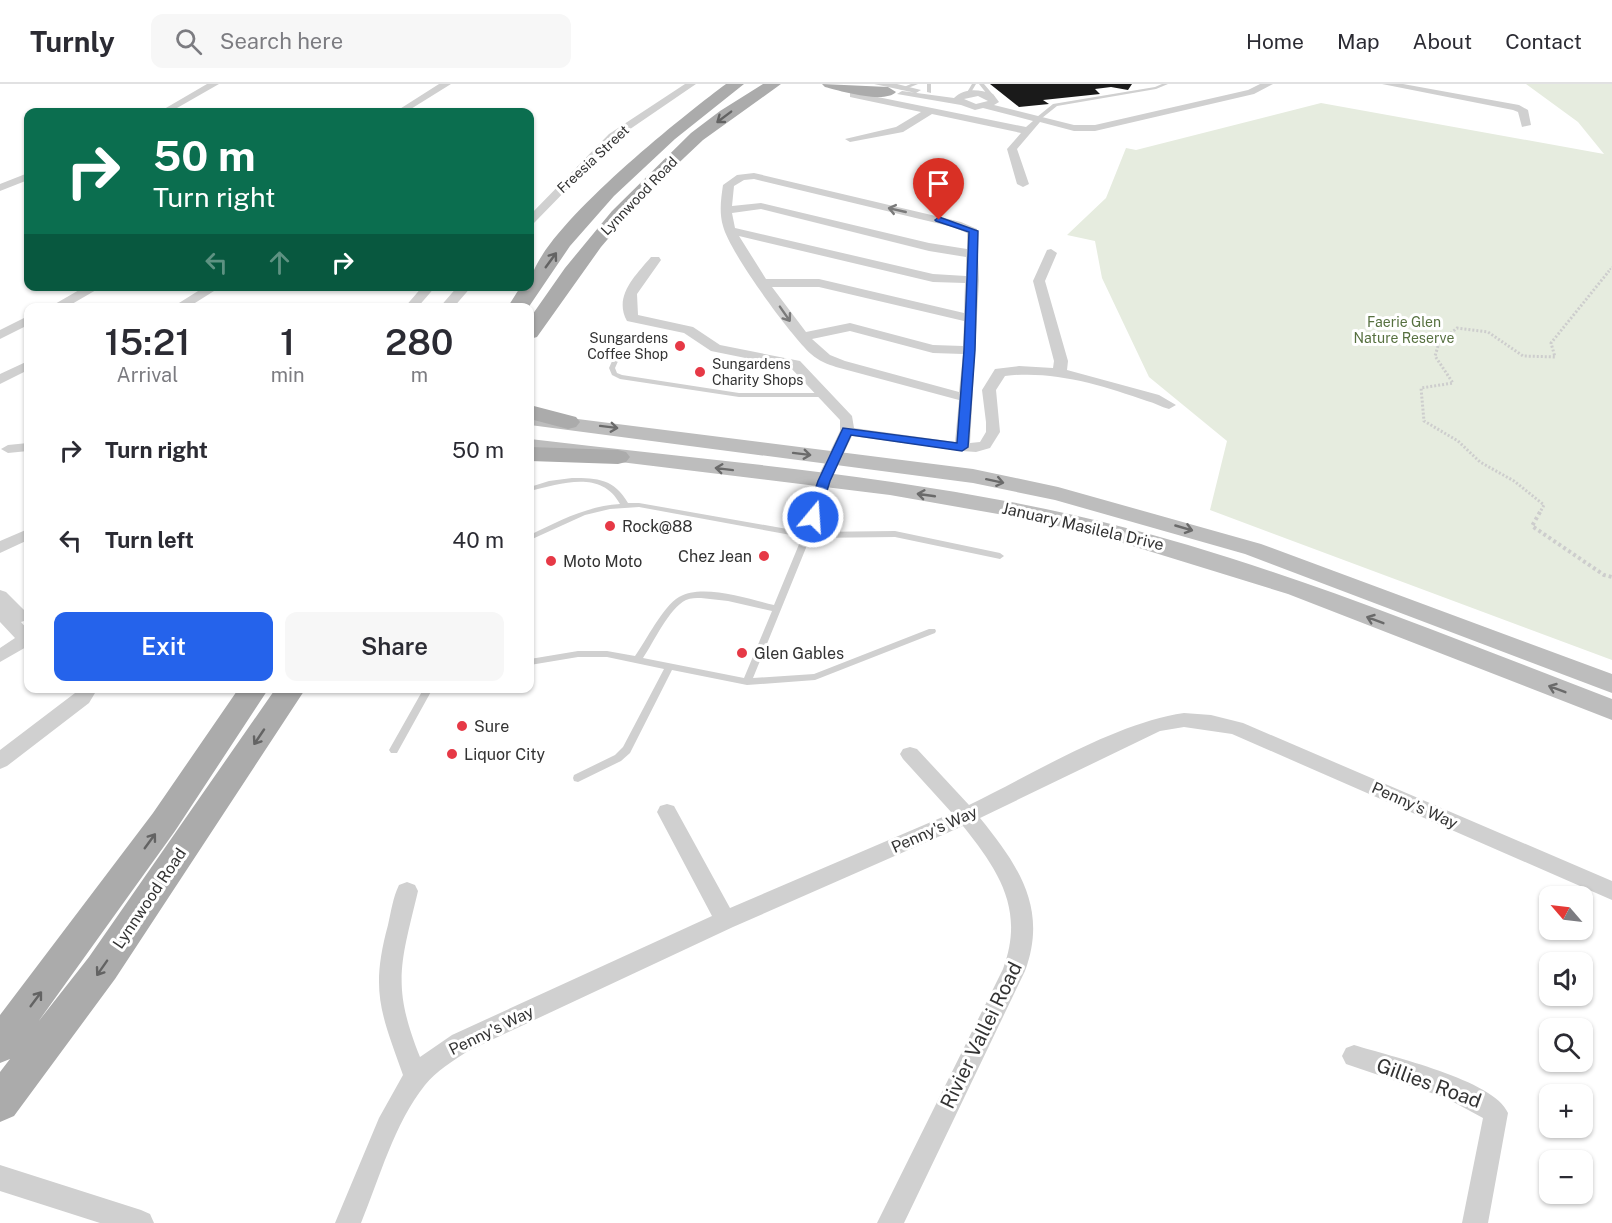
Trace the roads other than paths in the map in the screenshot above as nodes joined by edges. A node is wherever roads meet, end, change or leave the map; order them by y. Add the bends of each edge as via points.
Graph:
1 (214, 84) edge
2 (447, 84) edge
3 (690, 84) edge
4 (736, 84) edge
5 (745, 84) edge
6 (830, 84) edge
7 (849, 84) edge
8 (916, 84) edge
9 (981, 84) edge
10 (1166, 84) edge
11 (1268, 84) edge
12 (1387, 84) edge
13 (774, 85) edge
14 (890, 88) edge
15 (929, 88) edge
16 (966, 94) edge
17 (853, 96) dead end
18 (992, 101) junction
19 (171, 108) edge
20 (407, 108) edge
21 (930, 111) junction
22 (1040, 117) junction
23 (1526, 125) dead end
24 (1028, 131) junction
25 (850, 139) dead end
26 (647, 156) junction
27 (24, 178) edge
28 (1023, 183) dead end
29 (0, 188) edge
30 (725, 210) junction
31 (534, 217) edge
32 (730, 230) junction
33 (1051, 253) dead end
34 (972, 254) junction
35 (655, 260) dead end
36 (973, 280) junction
37 (764, 283) junction
38 (534, 284) edge
39 (87, 291) edge
40 (207, 291) edge
41 (425, 291) edge
42 (461, 291) edge
43 (64, 303) edge
44 (186, 303) edge
45 (415, 303) edge
46 (450, 303) edge
47 (970, 318) junction
48 (24, 322) edge
49 (534, 327) edge
50 (0, 335) edge
51 (801, 337) junction
52 (970, 350) junction
53 (616, 359) dead end
54 (24, 367) edge
55 (1059, 374) junction
56 (0, 380) edge
57 (826, 395) junction
58 (966, 398) junction
59 (1169, 405) dead end
60 (534, 413) edge
61 (534, 419) edge
62 (568, 422) junction
63 (847, 431) junction
64 (534, 446) edge
65 (24, 447) edge
66 (962, 447) junction
67 (8, 449) dead end
68 (534, 454) edge
69 (618, 457) junction
70 (833, 458) junction
71 (824, 481) junction
72 (534, 488) edge
73 (625, 505) junction
74 (807, 535) junction
75 (24, 536) edge
76 (534, 536) edge
77 (2, 545) edge
78 (1000, 556) dead end
79 (0, 596) edge
80 (777, 609) junction
81 (0, 611) edge
82 (24, 629) edge
83 (24, 631) edge
84 (932, 631) dead end
85 (24, 637) edge
86 (0, 656) edge
87 (637, 660) junction
88 (534, 661) edge
89 (670, 666) junction
90 (747, 682) junction
91 (1612, 684) edge
92 (86, 693) edge
93 (252, 693) edge
94 (289, 693) edge
95 (426, 693) edge
96 (1612, 710) edge
97 (394, 750) dead end
98 (910, 754) dead end
99 (0, 761) edge
100 (578, 778) dead end
101 (667, 812) dead end
102 (968, 815) junction
103 (407, 891) dead end
104 (1612, 891) edge
105 (725, 920) junction
106 (0, 1045) edge
107 (1354, 1056) dead end
108 (416, 1077) junction
109 (0, 1102) edge
110 (0, 1178) edge
111 (141, 1223) edge
112 (348, 1223) edge
113 (890, 1223) edge
114 (1475, 1223) edge

1 - 19 street
2 - 20 street
3 - 31 street, Freesia Street via 613,136
4 - 26 main road, Lynnwood Road via 680,125
5 - 26 main road
6 - 14 main road via 870,92
7 - 14 street
8 - 14 lane
9 - 18 lane
10 - 22 lane via 1055,105
11 - 22 street via 1251,92 1103,127 1074,128
12 - 23 street via 1515,106 1523,110
13 -> 49 main road, Lynnwood Road via 726,115 624,207 588,250
14 - 15 street
14 - 16 street
15 - 16 street
16 - 18 street via 982,94
17 - 21 street
18 - 22 street
21 - 24 street
21 - 25 street via 905,128
22 - 24 street
24 - 28 street via 1012,149
38 -> 26 main road, Lynnwood Road via 569,235
27 - 29 street
30 - 32 street
30 - 34 street via 761,206
34 -> 30 street via 973,231 969,228 754,176 741,177 729,185
32 - 36 street via 933,278
32 - 37 street
33 - 55 street via 1039,281 1061,361
34 - 36 street
35 - 57 street via 630,291 632,318 688,330 716,348 790,362 799,366
36 - 47 street
37 - 47 street via 819,283
37 -> 51 street
39 - 43 street
40 - 44 street
41 - 45 street
42 - 46 street
47 - 52 street
48 - 50 street
51 - 52 street via 850,327 933,349
51 - 58 street via 823,358
52 - 58 street
53 - 57 lane via 612,368 620,377 739,395
54 - 56 street
55 - 59 street
55 - 66 street via 1020,368 1000,372 989,390 994,421 991,440 985,447
57 - 63 street via 848,419
58 - 66 street
60 - 62 main road
61 - 62 main road, January Masilela Drive
62 -> 70 main road, January Masilela Drive
63 - 66 street
63 - 70 street
64 - 69 main road, January Masilela Drive
65 - 67 street
68 - 69 main road
71 -> 69 main road, January Masilela Drive
70 - 71 street
70 -> 91 main road, January Masilela Drive via 983,478 1193,530
71 - 74 lane
96 -> 71 main road, January Masilela Drive via 1174,548 987,503
72 - 73 lane via 555,483 596,483 616,491
73 - 74 lane
73 - 76 lane via 583,513
74 - 78 lane via 895,534
74 - 80 lane
75 - 77 street
79 - 82 street
80 - 87 lane via 690,596 676,604
80 - 90 lane
81 - 83 street
84 - 90 lane via 815,677
85 - 86 street
87 - 88 lane via 578,654
87 - 89 lane
89 - 90 lane
89 - 100 lane via 624,753
92 - 99 street
106 -> 93 main road, Lynnwood Road via 164,822
94 -> 109 main road, Lynnwood Road via 102,968
95 - 97 lane
98 - 102 street, Rivier Vallei Road
101 - 105 street
102 - 104 street, Penny's Way via 1157,724 1211,722 1281,746
102 - 105 street, Penny's Way
102 - 113 street, Rivier Vallei Road via 1014,882 1024,920 1023,945 1014,971
103 - 108 street via 389,993
105 - 108 street, Penny's Way via 460,1043
107 - 114 street, Gillies Road via 1470,1095 1489,1104 1496,1113
108 - 112 street, Penny's Way
110 - 111 street

